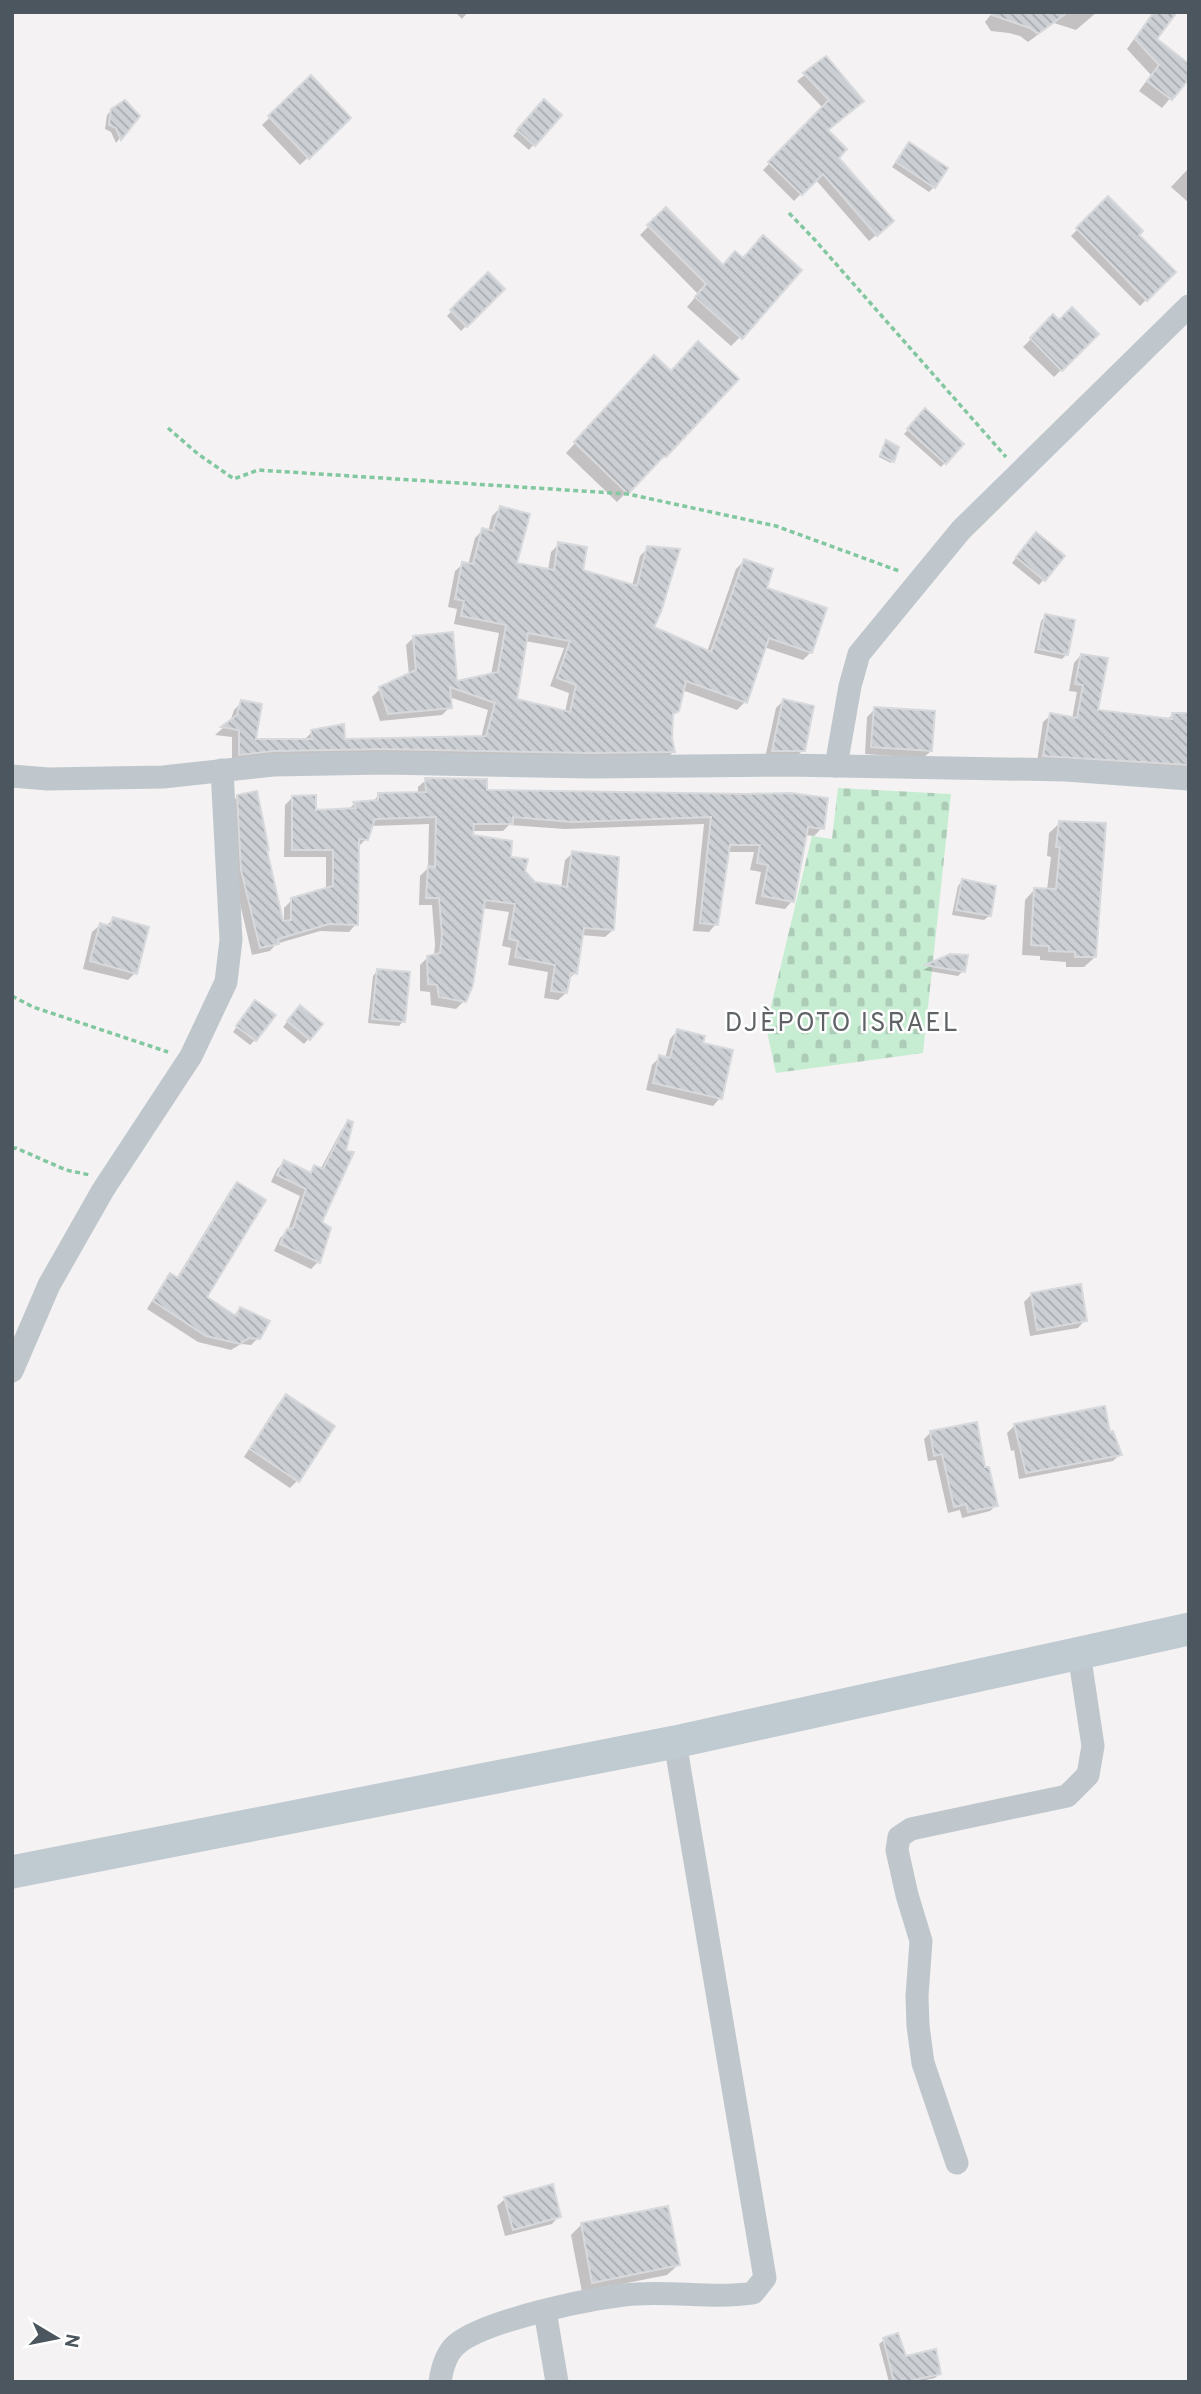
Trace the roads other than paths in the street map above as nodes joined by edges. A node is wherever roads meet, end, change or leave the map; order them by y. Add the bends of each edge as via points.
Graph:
1 (1189, 306) edge
2 (836, 766) junction
3 (222, 769) junction
4 (12, 776) edge
5 (1189, 779) edge
6 (12, 1371) edge
7 (1189, 1629) edge
8 (1079, 1653) junction
9 (675, 1742) junction
10 (12, 1872) edge
11 (957, 2163) dead end
12 (545, 2311) junction
13 (440, 2382) edge
14 (557, 2382) edge

1 - 2 street via 961,530 859,654
2 - 3 street via 385,763
2 - 5 street via 1066,770
3 - 4 street via 163,777
3 - 6 street via 231,940 226,982 191,1056 109,1180 49,1284
7 - 8 street
8 - 9 street
8 - 11 street via 1093,1746 1088,1775 1067,1796 911,1829 899,1837 897,1850 921,1941 917,1996 923,2063
9 - 10 street
9 - 12 street via 765,2278 753,2292 727,2297 635,2294
12 - 13 street via 456,2344 442,2365
12 - 14 street

